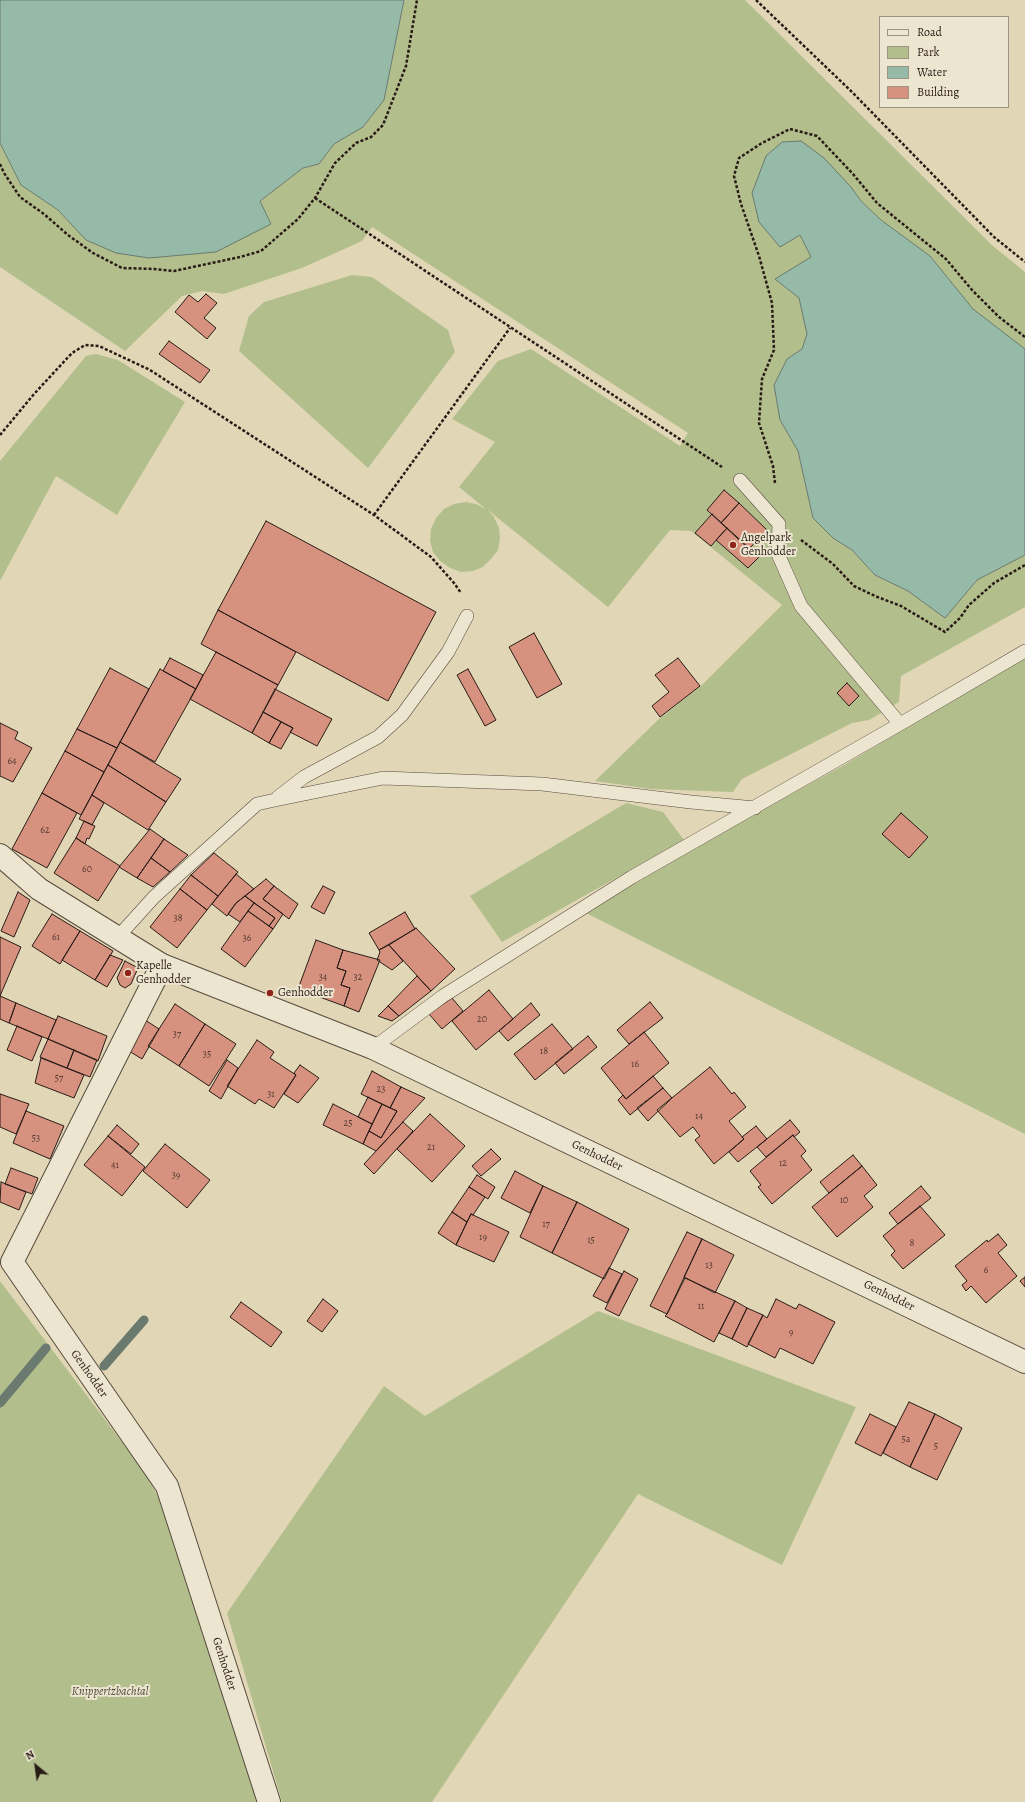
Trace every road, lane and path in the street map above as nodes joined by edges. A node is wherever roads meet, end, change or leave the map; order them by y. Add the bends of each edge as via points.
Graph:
1 (417, 0) edge
2 (756, 0) edge
3 (0, 164) edge
4 (315, 198) junction
5 (1025, 262) edge
6 (510, 328) junction
7 (1025, 337) edge
8 (0, 435) edge
9 (740, 480) joint
10 (374, 514) junction
11 (780, 524) junction
12 (1025, 565) edge
13 (467, 616) joint
14 (1025, 651) edge
15 (900, 724) junction
16 (275, 800) junction
17 (755, 808) junction
18 (0, 855) edge
19 (117, 938) junction
20 (162, 965) junction
21 (373, 1048) junction
22 (6, 1261) edge
23 (1025, 1362) edge
24 (269, 1802) edge

1 - 4 path via 406,66 383,125 371,137 356,143 335,163
2 - 5 path via 994,237
3 - 4 path via 20,197 93,253 122,268 174,271 261,251 298,219
4 - 6 path
6 - 9 path
6 - 10 path
7 - 11 path via 999,318 946,258 877,203 817,136 790,129 739,158 734,176 772,303 774,350 762,379 759,423 773,466
8 - 10 path via 72,353 85,345 99,346 150,370
9 - 11 lane
10 - 13 path via 431,557 466,601
11 - 12 path via 833,564 854,586 901,606 945,632 960,618 969,604 994,582
11 - 15 lane via 778,554 801,606
13 - 16 lane via 448,652 397,720 378,737 304,777
14 - 15 lane
15 - 17 lane
16 - 17 lane via 383,778 542,784
16 - 19 lane via 257,804 154,898
17 - 21 lane via 632,877 522,946 443,996
18 - 19 street, Genhodder via 39,889
19 - 20 street, Genhodder
20 - 21 street, Genhodder
20 - 22 street, Genhodder
21 - 23 street, Genhodder
22 - 24 street, Genhodder via 167,1486

